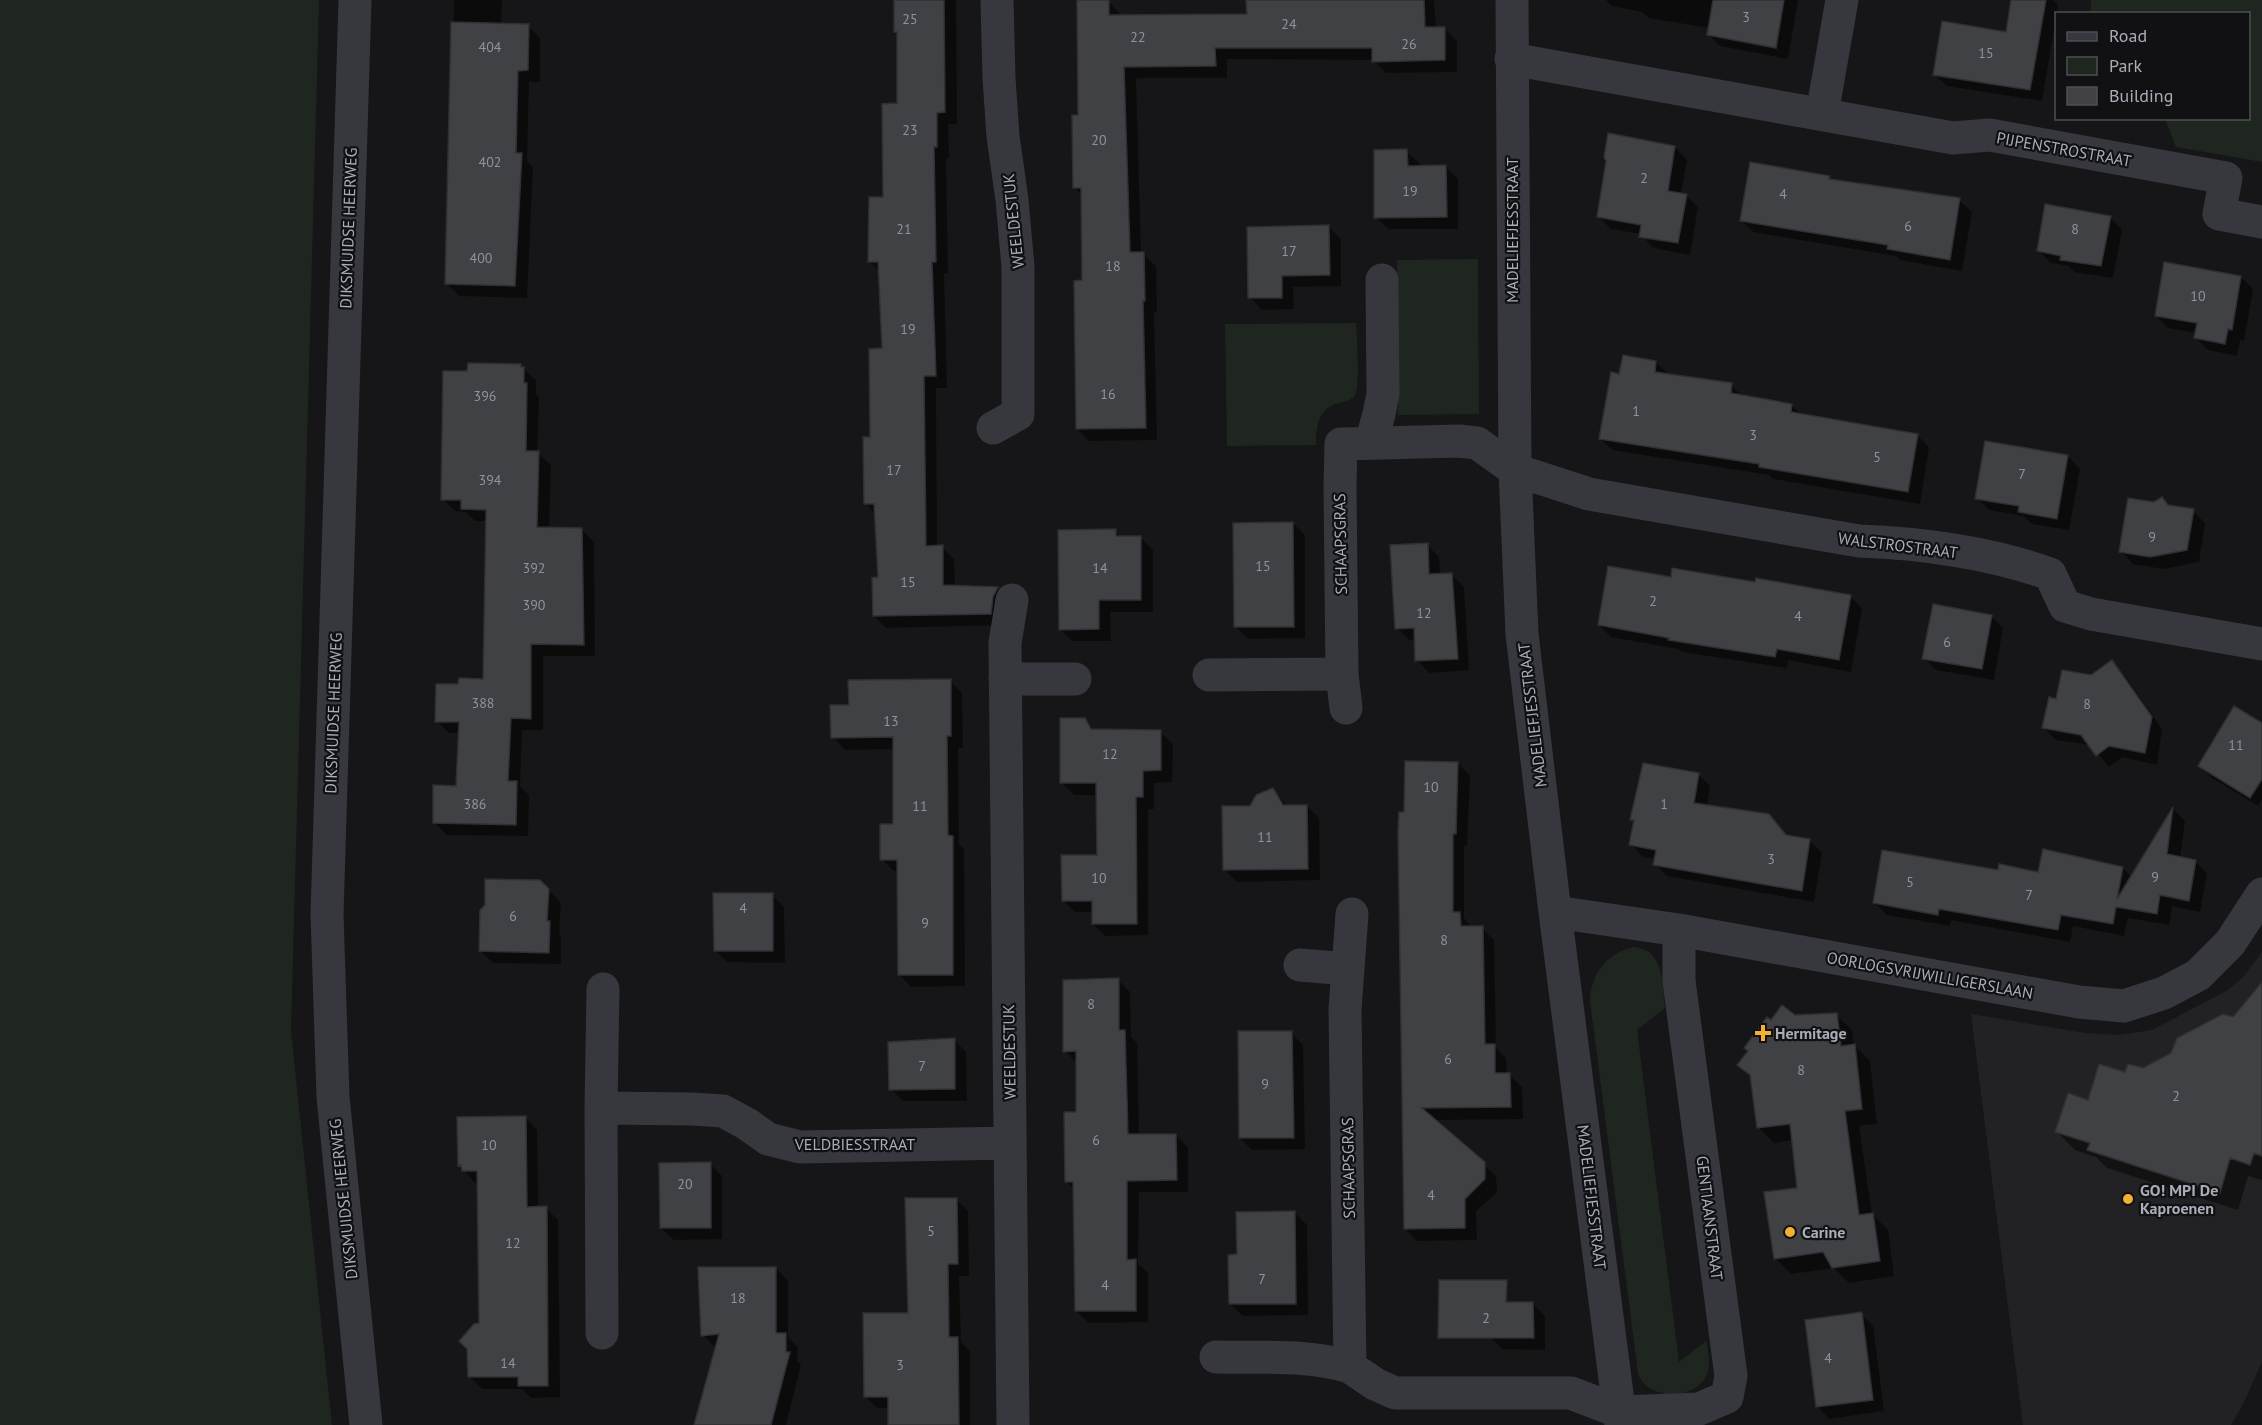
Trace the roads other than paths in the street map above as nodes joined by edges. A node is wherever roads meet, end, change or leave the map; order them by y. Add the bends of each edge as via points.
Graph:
1 (355, 0) edge
2 (998, 0) edge
3 (1512, 0) edge
4 (1842, 0) edge
5 (1511, 59) junction
6 (1822, 114) junction
7 (2262, 222) edge
8 (1382, 280) dead end
9 (993, 428) dead end
10 (1371, 443) junction
11 (1515, 470) junction
12 (1012, 600) dead end
13 (2262, 644) edge
14 (1342, 674) junction
15 (1209, 675) dead end
16 (1005, 679) junction
17 (1075, 679) dead end
18 (1346, 708) dead end
19 (2262, 894) edge
20 (1555, 912) junction
21 (1352, 914) dead end
22 (1679, 930) junction
23 (1300, 965) dead end
24 (1348, 969) junction
25 (603, 988) dead end
26 (601, 1108) junction
27 (1010, 1143) junction
28 (602, 1333) dead end
29 (1216, 1358) dead end
30 (1350, 1367) junction
31 (1620, 1418) edge
32 (366, 1425) edge
33 (1013, 1425) edge

1 - 32 street, DIKSMUIDSE HEERWEG via 327,914 333,1097
2 - 9 street, WEELDESTUK via 1003,136 1018,267 1018,414
3 - 5 street, MADELIEFJESSTRAAT
4 - 6 street
5 - 6 street, PIJPENSTROSTRAAT
5 - 11 street, MADELIEFJESSTRAAT
6 - 7 street, PIJPENSTROSTRAAT via 1953,138 1990,135 2226,178 2219,214
8 - 10 street via 1383,394
10 - 11 street, SCHAAPSGRAS via 1477,443
10 - 14 street, SCHAAPSGRAS via 1341,444
11 - 13 street, WALSTROSTRAAT via 1589,494 1858,541 1904,543 2023,564 2050,574 2065,606
11 - 20 street, MADELIEFJESSTRAAT via 1522,634
12 - 16 street, WEELDESTUK via 1005,643
14 - 15 street
14 - 18 street, SCHAAPSGRAS
16 - 17 street
16 - 27 street, WEELDESTUK
19 - 22 street, OORLOGSVRIJWILLIGERSLAAN via 2230,943 2198,975 2164,993 2124,1006 2079,1002
20 - 22 street, OORLOGSVRIJWILLIGERSLAAN
20 - 31 street, MADELIEFJESSTRAAT
21 - 24 street, SCHAAPSGRAS
22 - 31 street, GENTIAANSTRAAT via 1679,981 1731,1376 1727,1397 1699,1409
23 - 24 street
24 - 30 street, SCHAAPSGRAS via 1345,1010
25 - 26 street
26 - 27 street, VELDBIESSTRAAT via 723,1111 768,1139 800,1147
26 - 28 street
27 - 33 street, WEELDESTUK
29 - 30 street via 1305,1358
30 - 31 street via 1395,1393 1571,1393

